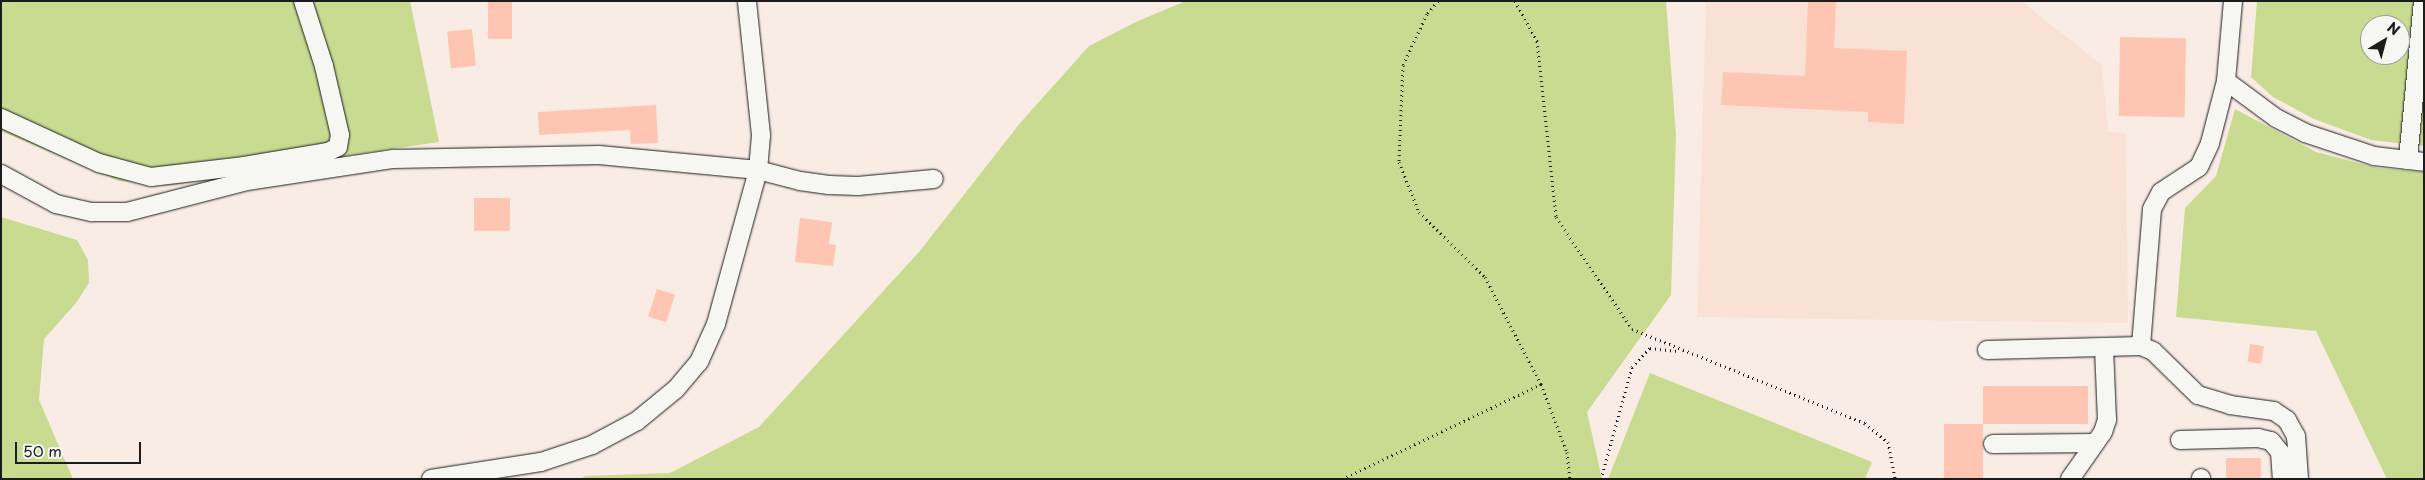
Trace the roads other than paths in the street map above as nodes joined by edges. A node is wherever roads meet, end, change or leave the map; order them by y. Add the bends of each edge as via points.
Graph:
1 (302, 1) edge
2 (747, 1) edge
3 (2233, 1) edge
4 (2423, 1) edge
5 (2226, 81) junction
6 (1, 118) edge
7 (2416, 161) edge
8 (758, 170) junction
9 (1, 174) edge
10 (934, 179) dead end
11 (2141, 346) junction
12 (2104, 347) junction
13 (1987, 350) dead end
14 (2180, 440) dead end
15 (2095, 443) junction
16 (1993, 444) dead end
17 (541, 462) junction
18 (431, 479) edge
19 (516, 479) edge
20 (2070, 479) edge
21 (2282, 479) edge
22 (2298, 479) edge

1 - 6 street via 324,66 340,135 338,148 328,152 151,177 99,163
2 - 8 street via 761,135
3 - 5 street
4 - 7 street
5 - 7 street via 2276,118 2305,133 2374,156
5 - 11 street via 2210,143 2199,167 2161,192 2152,209
8 - 9 street via 599,155 393,159 247,181 127,212 92,212 56,204
8 - 10 street via 800,181 858,186
8 - 17 street via 716,324 699,362 676,389 637,421 592,445
11 - 12 street
11 - 22 street via 2161,357 2198,395 2230,405 2274,411 2287,420 2296,436
12 - 13 street
12 - 15 street via 2106,420
14 - 21 street via 2258,438 2271,441 2280,452
15 - 16 street
15 - 20 street
17 - 18 street
17 - 19 street

